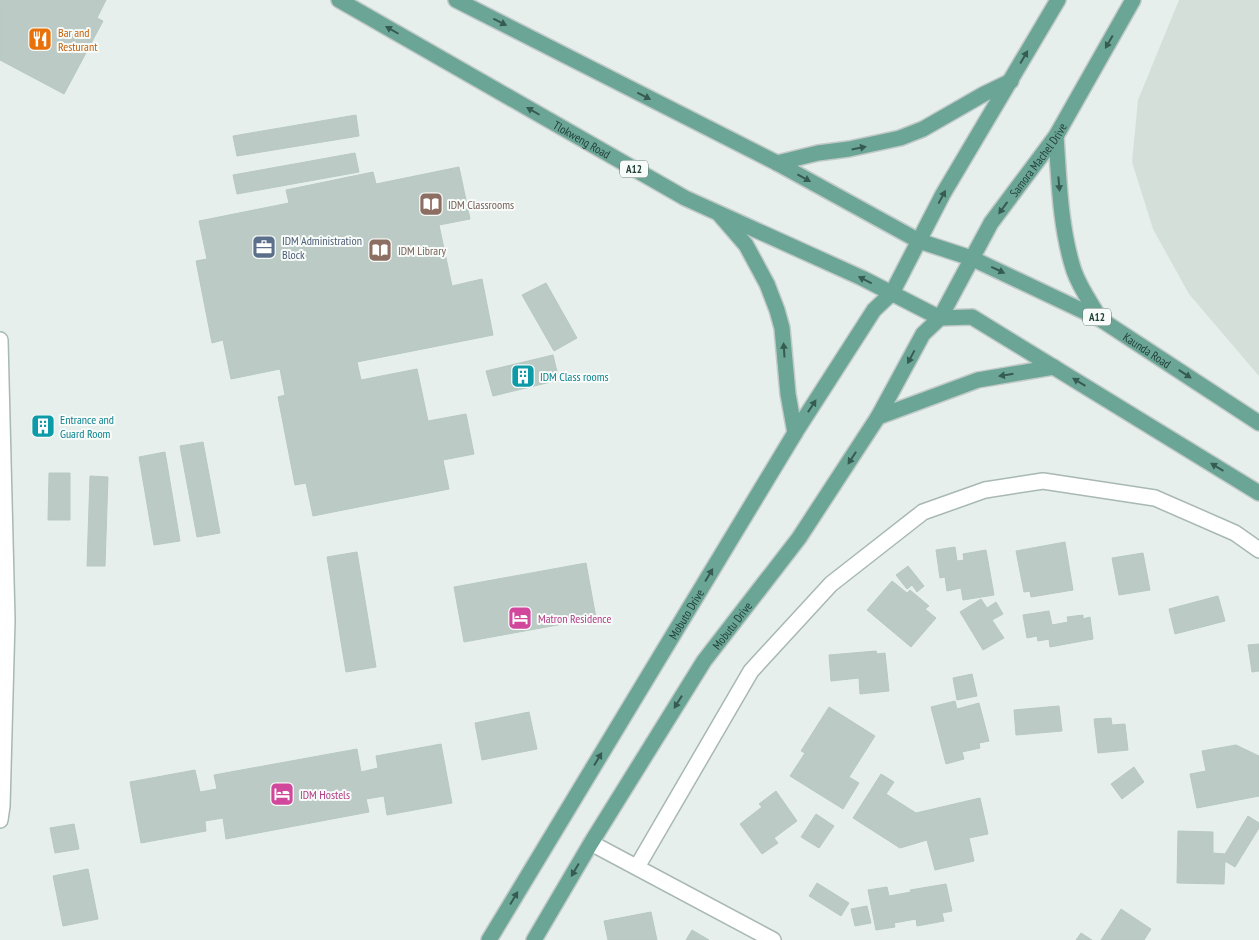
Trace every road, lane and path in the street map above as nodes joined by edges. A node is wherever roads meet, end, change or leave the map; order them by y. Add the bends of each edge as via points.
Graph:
1 (340, 0) edge
2 (456, 0) edge
3 (1058, 0) edge
4 (1133, 0) edge
5 (1011, 81) junction
6 (1056, 136) junction
7 (777, 163) junction
8 (685, 198) junction
9 (919, 240) junction
10 (972, 258) junction
11 (892, 293) junction
12 (940, 318) junction
13 (1100, 319) junction
14 (0, 340) edge
15 (1054, 367) junction
16 (878, 417) junction
17 (1259, 423) edge
18 (795, 433) junction
19 (1259, 492) edge
20 (1259, 550) edge
21 (3, 620) edge
22 (0, 820) edge
23 (591, 843) junction
24 (637, 867) junction
25 (489, 940) edge
26 (534, 940) edge
27 (773, 940) edge

8 -> 1 main road, Tlokweng Road / A12
2 -> 7 main road, A12
5 -> 3 main road
4 -> 6 main road, Samora Machel Drive
7 -> 5 main road via 818,152 849,150 900,138 923,129
9 -> 5 main road
6 -> 10 main road, Samora Machel Drive via 991,223
6 -> 13 main road via 1061,200 1074,271
7 -> 9 main road, A12
11 -> 8 main road, Tlokweng Road / A12
18 -> 8 main road via 782,328 767,284 746,245 718,212
9 - 10 main road, Kaunda Road / A12
9 - 11 main road
10 - 12 main road, Samora Machel Drive
10 -> 13 main road, Kaunda Road / A12
11 - 12 main road, Tlokweng Road / A12
18 -> 11 main road, Mobuto Drive via 874,310
12 - 15 main road, A12 via 972,317
12 -> 16 main road, Mobutu Drive via 924,334
13 -> 17 main road, Kaunda Road / A12
14 - 21 street
15 -> 16 main road via 978,380
19 -> 15 main road, A12
16 -> 23 main road, Mobutu Drive via 799,538 704,661
25 -> 18 main road, Mobuto Drive
20 - 24 street via 1235,533 1155,498 1043,482 985,490 923,512 831,584 751,671
21 - 22 street
23 - 24 street
23 -> 26 main road, Mobutu Drive
24 - 27 street

